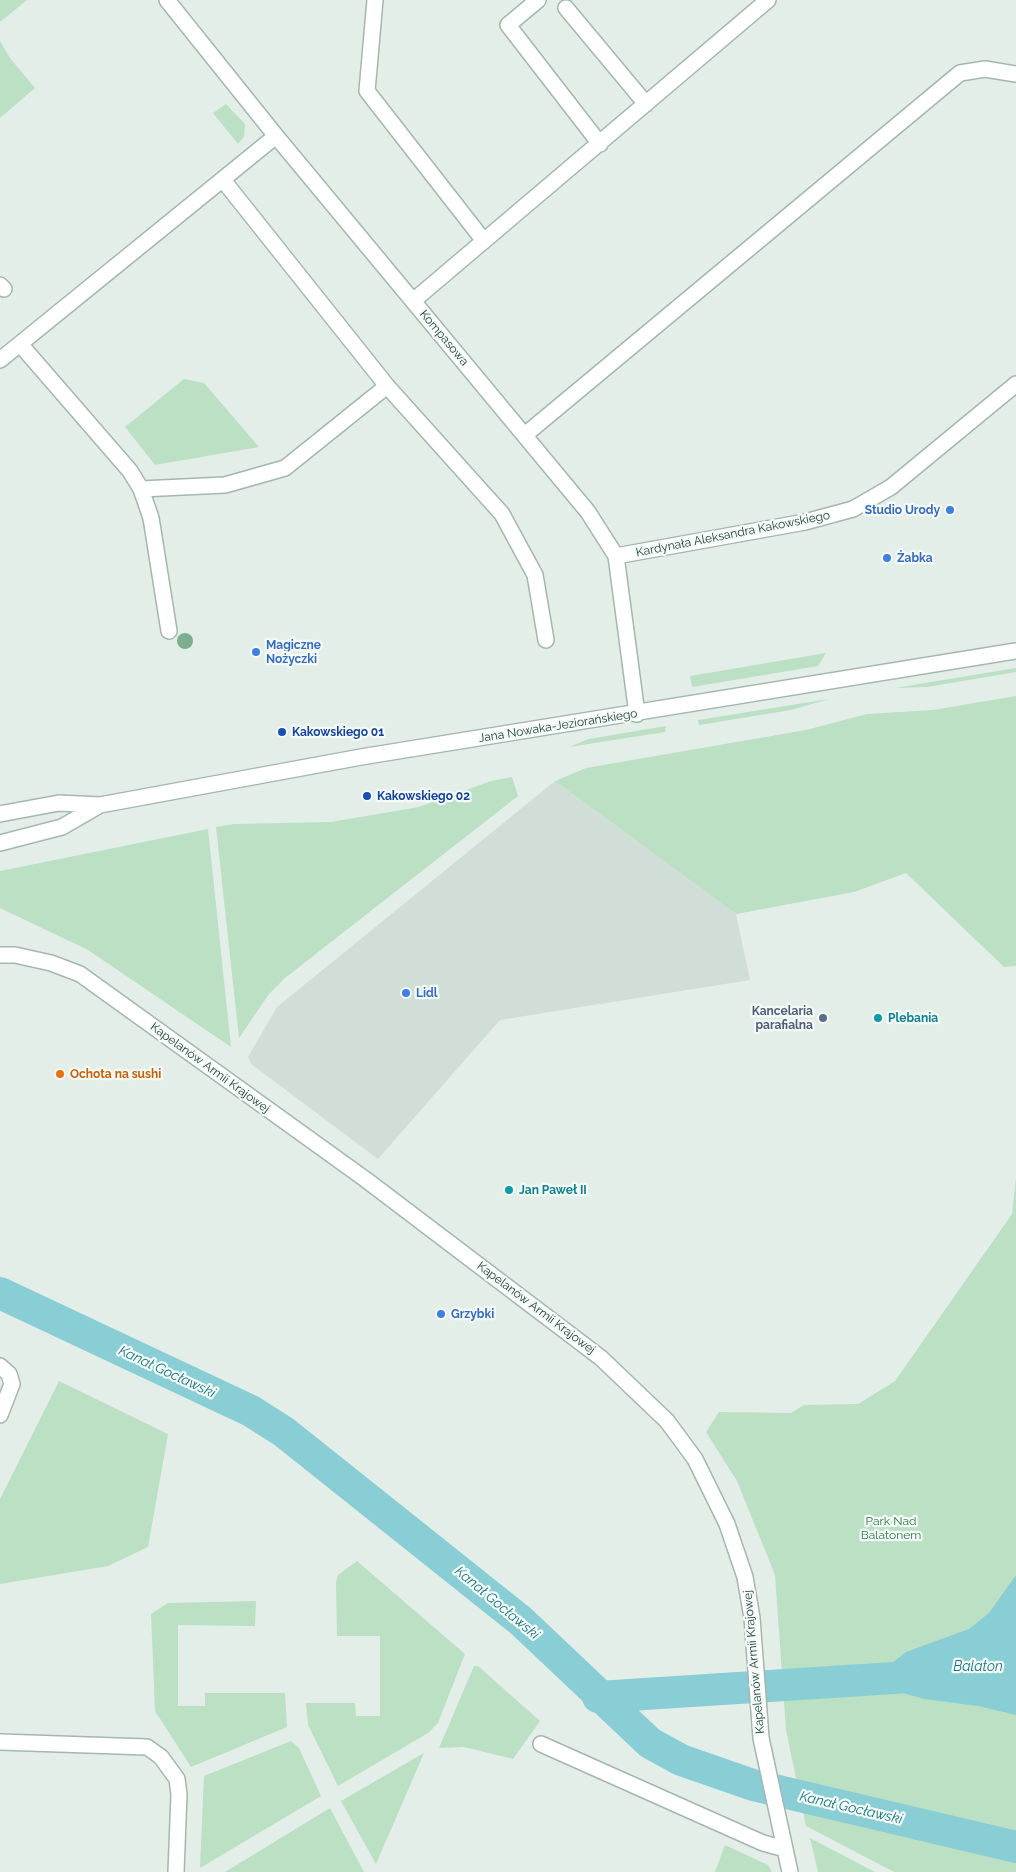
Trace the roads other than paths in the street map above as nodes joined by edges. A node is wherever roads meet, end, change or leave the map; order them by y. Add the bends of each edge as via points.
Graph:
1 (167, 0) edge
2 (375, 0) edge
3 (538, 0) edge
4 (768, 0) edge
5 (566, 8) dead end
6 (1016, 74) edge
7 (646, 104) junction
8 (276, 136) junction
9 (600, 144) junction
10 (223, 180) junction
11 (484, 241) junction
12 (413, 301) junction
13 (20, 344) junction
14 (0, 360) edge
15 (1016, 384) edge
16 (387, 386) junction
17 (526, 434) junction
18 (141, 489) junction
19 (616, 556) junction
20 (169, 631) dead end
21 (546, 640) dead end
22 (1016, 651) edge
23 (637, 714) junction
24 (100, 805) junction
25 (0, 814) edge
26 (0, 843) edge
27 (0, 955) edge
28 (0, 1366) edge
29 (0, 1416) edge
30 (0, 1742) edge
31 (541, 1744) dead end
32 (785, 1849) junction
33 (176, 1872) edge
34 (790, 1872) edge

1 - 8 street, Kompasowa
2 - 11 street via 368,91
3 - 9 street via 508,25
4 - 7 street
5 - 7 street
6 - 17 street via 985,68 960,73
7 - 9 street
8 - 10 street
8 - 12 street, Kompasowa
9 - 11 street
10 - 13 street
10 - 16 street
11 - 12 street
12 - 17 street, Kompasowa
13 - 14 street
13 - 18 street via 130,471
15 - 19 street, Kardynała Aleksandra Kakowskiego via 891,487 853,509 805,522
16 - 18 street via 286,468 225,484
16 - 21 street via 502,514 536,574
17 - 19 street, Kompasowa via 588,512
18 - 20 street via 151,518
19 - 23 street, Kompasowa
22 - 23 street, Jana Nowaka-Jeziorańskiego
23 - 24 street, Jana Nowaka-Jeziorańskiego via 361,757
24 - 25 street, Jana Nowaka-Jeziorańskiego via 59,803
24 - 26 street, Jana Nowaka-Jeziorańskiego via 62,827
27 - 32 street, Kapelanów Armii Krajowej via 51,962 80,974 374,1186 601,1358 667,1422 695,1459 727,1524 746,1577 766,1766
28 - 29 street via 9,1374 12,1384
30 - 33 street via 147,1747 161,1757 178,1787
31 - 32 street via 763,1843
32 - 34 street, Kapelanów Armii Krajowej

